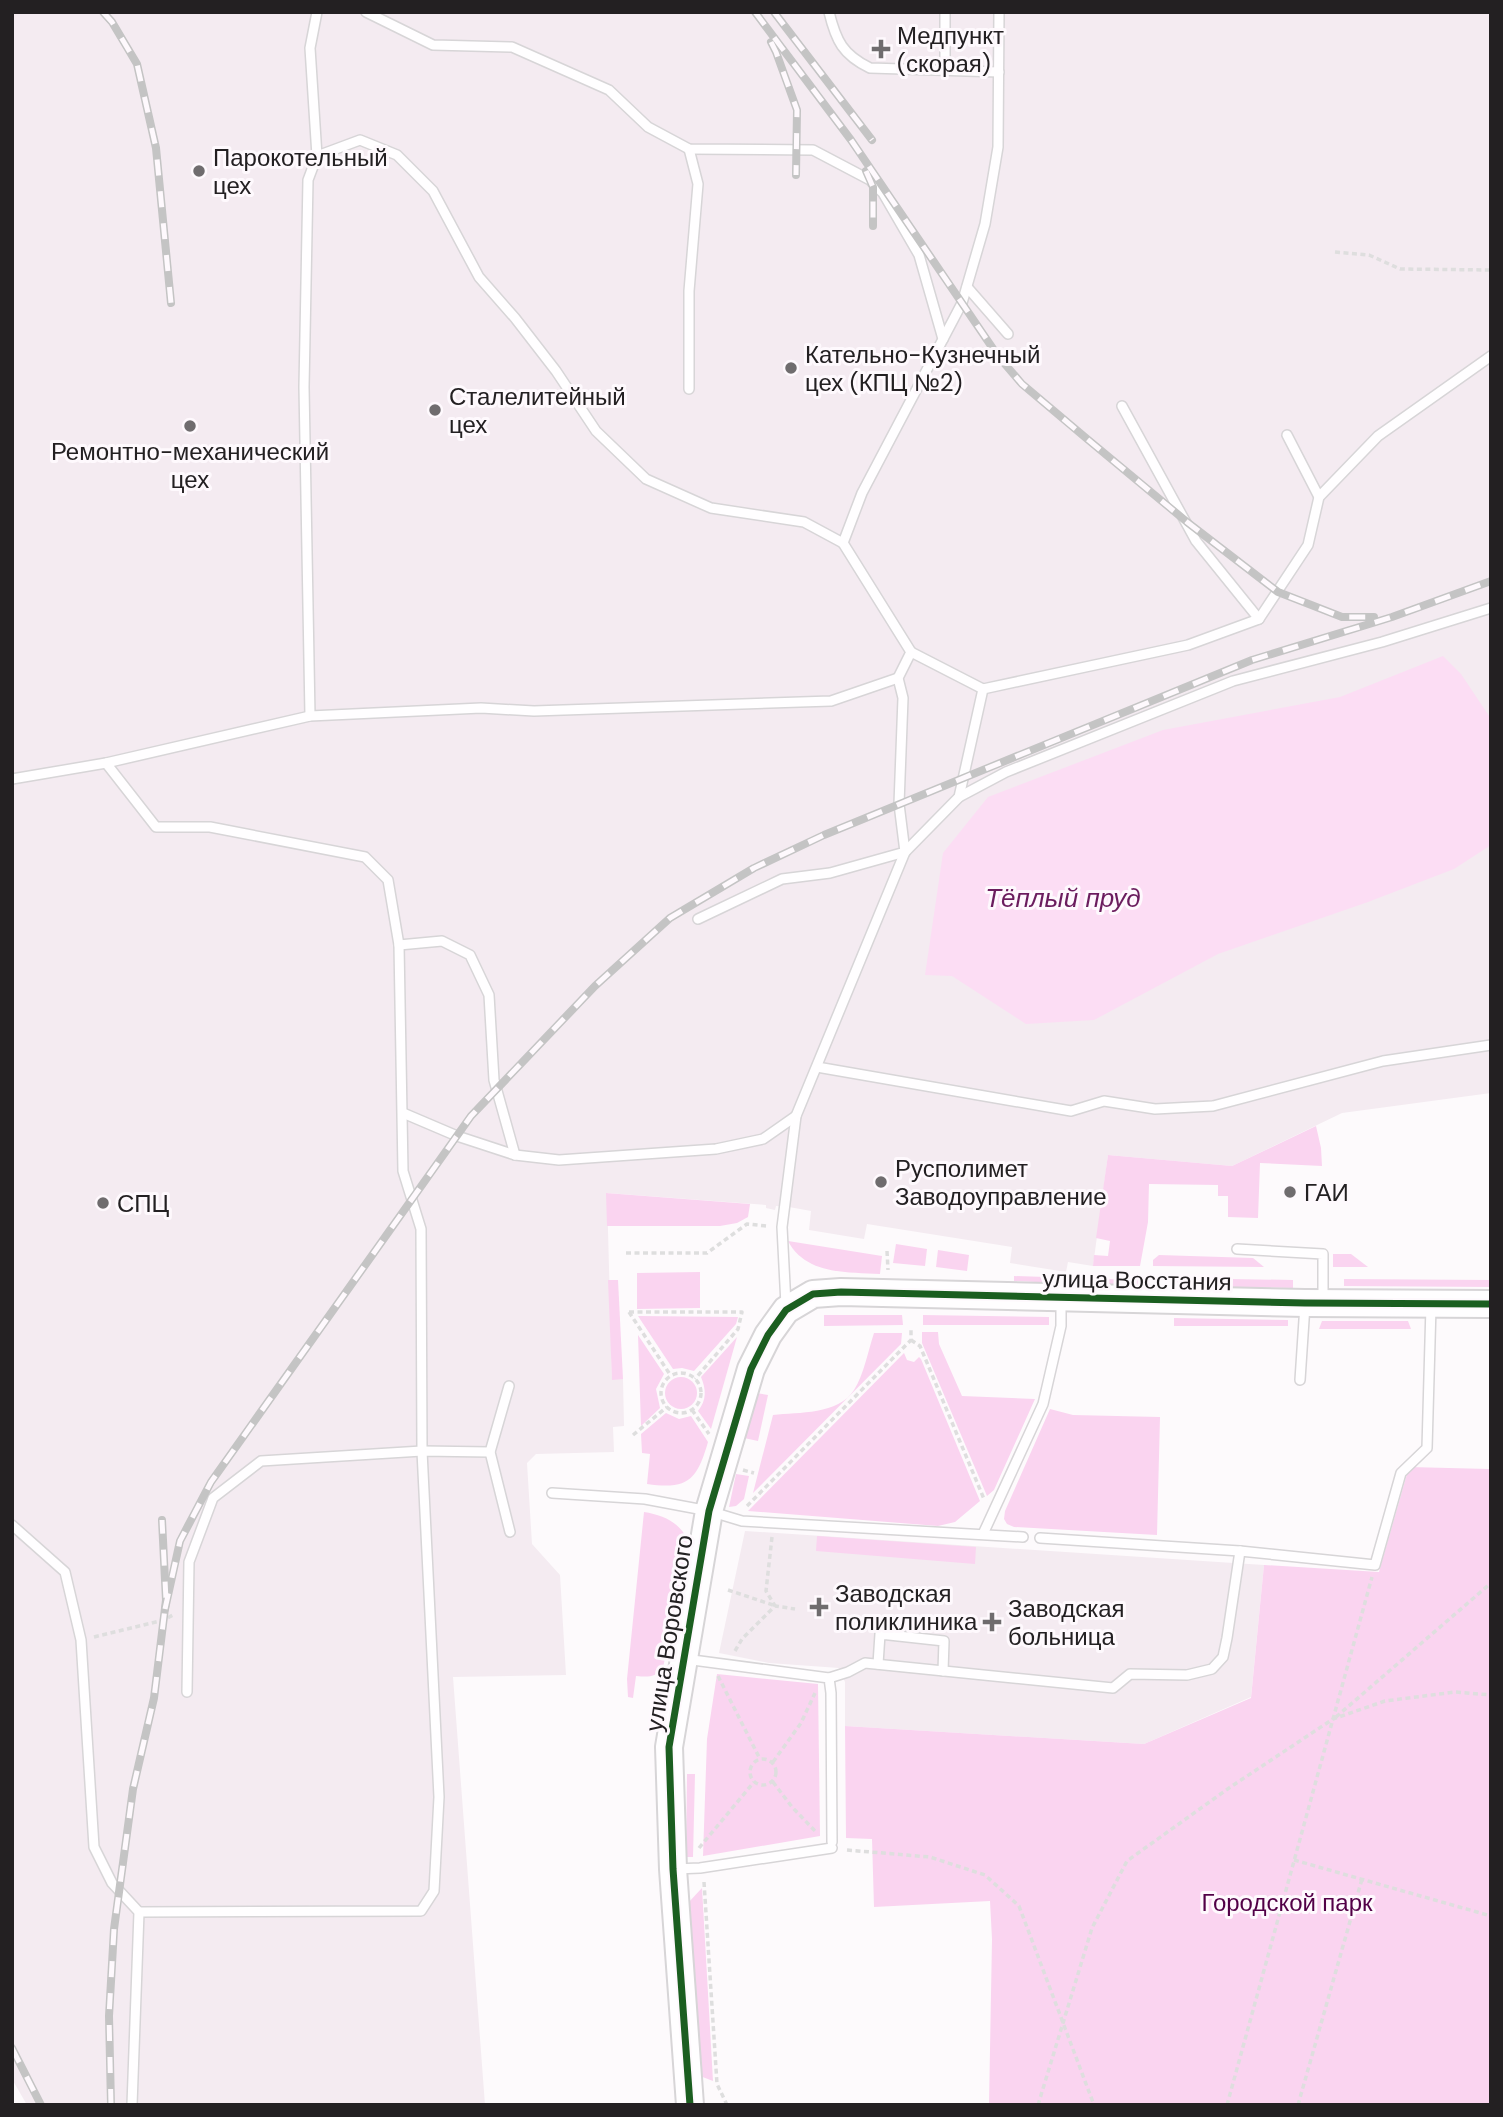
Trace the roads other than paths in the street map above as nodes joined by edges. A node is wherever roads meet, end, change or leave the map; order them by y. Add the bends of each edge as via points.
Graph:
1 (317, 12) edge
2 (366, 12) edge
3 (829, 12) edge
4 (945, 12) edge
5 (999, 12) edge
6 (944, 70) junction
7 (999, 72) junction
8 (689, 149) junction
9 (317, 156) junction
10 (967, 287) junction
11 (1008, 334) dead end
12 (943, 339) junction
13 (1491, 356) edge
14 (689, 388) dead end
15 (1122, 406) dead end
16 (1287, 435) dead end
17 (1319, 497) junction
18 (843, 543) junction
19 (1491, 608) edge
20 (1259, 619) junction
21 (911, 652) junction
22 (898, 678) junction
23 (983, 689) junction
24 (310, 716) junction
25 (106, 764) junction
26 (12, 779) edge
27 (959, 797) junction
28 (905, 852) junction
29 (698, 919) dead end
30 (399, 945) junction
31 (1491, 1045) edge
32 (817, 1067) junction
33 (403, 1114) junction
34 (796, 1116) junction
35 (515, 1155) junction
36 (1237, 1249) dead end
37 (1061, 1298) junction
38 (1314, 1303) junction
39 (1491, 1304) edge
40 (1432, 1305) junction
41 (786, 1310) junction
42 (1300, 1381) dead end
43 (509, 1385) dead end
44 (422, 1451) junction
45 (490, 1452) junction
46 (552, 1493) dead end
47 (709, 1511) junction
48 (12, 1525) edge
49 (510, 1532) dead end
50 (982, 1534) junction
51 (1023, 1537) dead end
52 (1040, 1538) dead end
53 (1240, 1551) junction
54 (684, 1659) junction
55 (878, 1664) junction
56 (943, 1671) junction
57 (829, 1678) junction
58 (187, 1692) dead end
59 (673, 1869) junction
60 (139, 1912) junction
61 (132, 2105) edge
62 (690, 2105) edge

1 - 9 lane via 310,48
2 - 8 lane via 433,45 512,47 609,90 648,127
3 - 6 lane via 835,35 851,59 870,68
4 - 6 lane
5 - 7 lane
6 - 7 lane
7 - 10 lane via 998,147 985,224
8 - 12 lane via 813,150 870,180 883,193 919,255
8 - 14 lane via 698,184 689,291
9 - 18 lane via 360,140 397,155 433,191 479,277 515,318 596,431 646,479 711,508 804,522
9 - 24 lane via 308,180 305,345
10 - 11 lane
10 - 12 lane
12 - 18 lane via 862,493
13 - 17 lane via 1378,436
15 - 20 lane via 1196,541
16 - 17 lane
17 - 20 lane via 1308,545
18 - 21 lane
19 - 27 lane via 1233,681 1006,772
20 - 23 lane via 1188,645
21 - 22 lane
21 - 23 lane
22 - 24 lane via 831,701
22 - 28 lane via 903,698 899,804
23 - 27 lane
24 - 25 lane
25 - 26 lane
25 - 30 lane via 156,827 211,827 365,857 388,880
27 - 28 lane
28 - 29 lane via 830,873 782,879
28 - 32 lane
30 - 33 lane
30 - 35 lane via 442,941 470,955 489,995 494,1080
31 - 32 lane via 1382,1061 1213,1105 1156,1109 1104,1101 1071,1111
32 - 34 lane
33 - 35 lane
33 - 44 lane via 403,1171 421,1229
34 - 35 lane via 763,1139 716,1149 559,1160
34 - 41 lane via 782,1227
36 - 38 lane via 1322,1254
37 - 38 street, улица Восстания
37 - 41 street, улица Восстания via 841,1292 813,1294
37 - 50 lane via 1061,1326 1043,1404
38 - 40 street, улица Восстания
38 - 42 lane
39 - 40 street, улица Восстания
40 - 53 lane via 1427,1447 1401,1473 1376,1565
41 - 47 street, улица Воровского via 751,1369
43 - 45 lane
44 - 45 lane
44 - 58 lane via 261,1461 213,1498 188,1562
44 - 60 lane via 439,1797 434,1891 421,1911
45 - 49 lane
46 - 47 lane via 645,1499
47 - 50 lane via 743,1521
47 - 54 street, улица Воровского
48 - 60 lane via 65,1572 81,1640 94,1847 112,1883
50 - 51 lane
52 - 53 lane
53 - 56 lane via 1223,1657 1212,1669 1187,1675 1130,1674 1113,1688
54 - 57 lane
54 - 59 street, улица Воровского via 669,1747
55 - 56 lane
55 - 56 lane via 880,1634 944,1641
55 - 57 lane via 865,1663
57 - 59 lane via 832,1845
59 - 62 street, улица Воровского
60 - 61 lane

